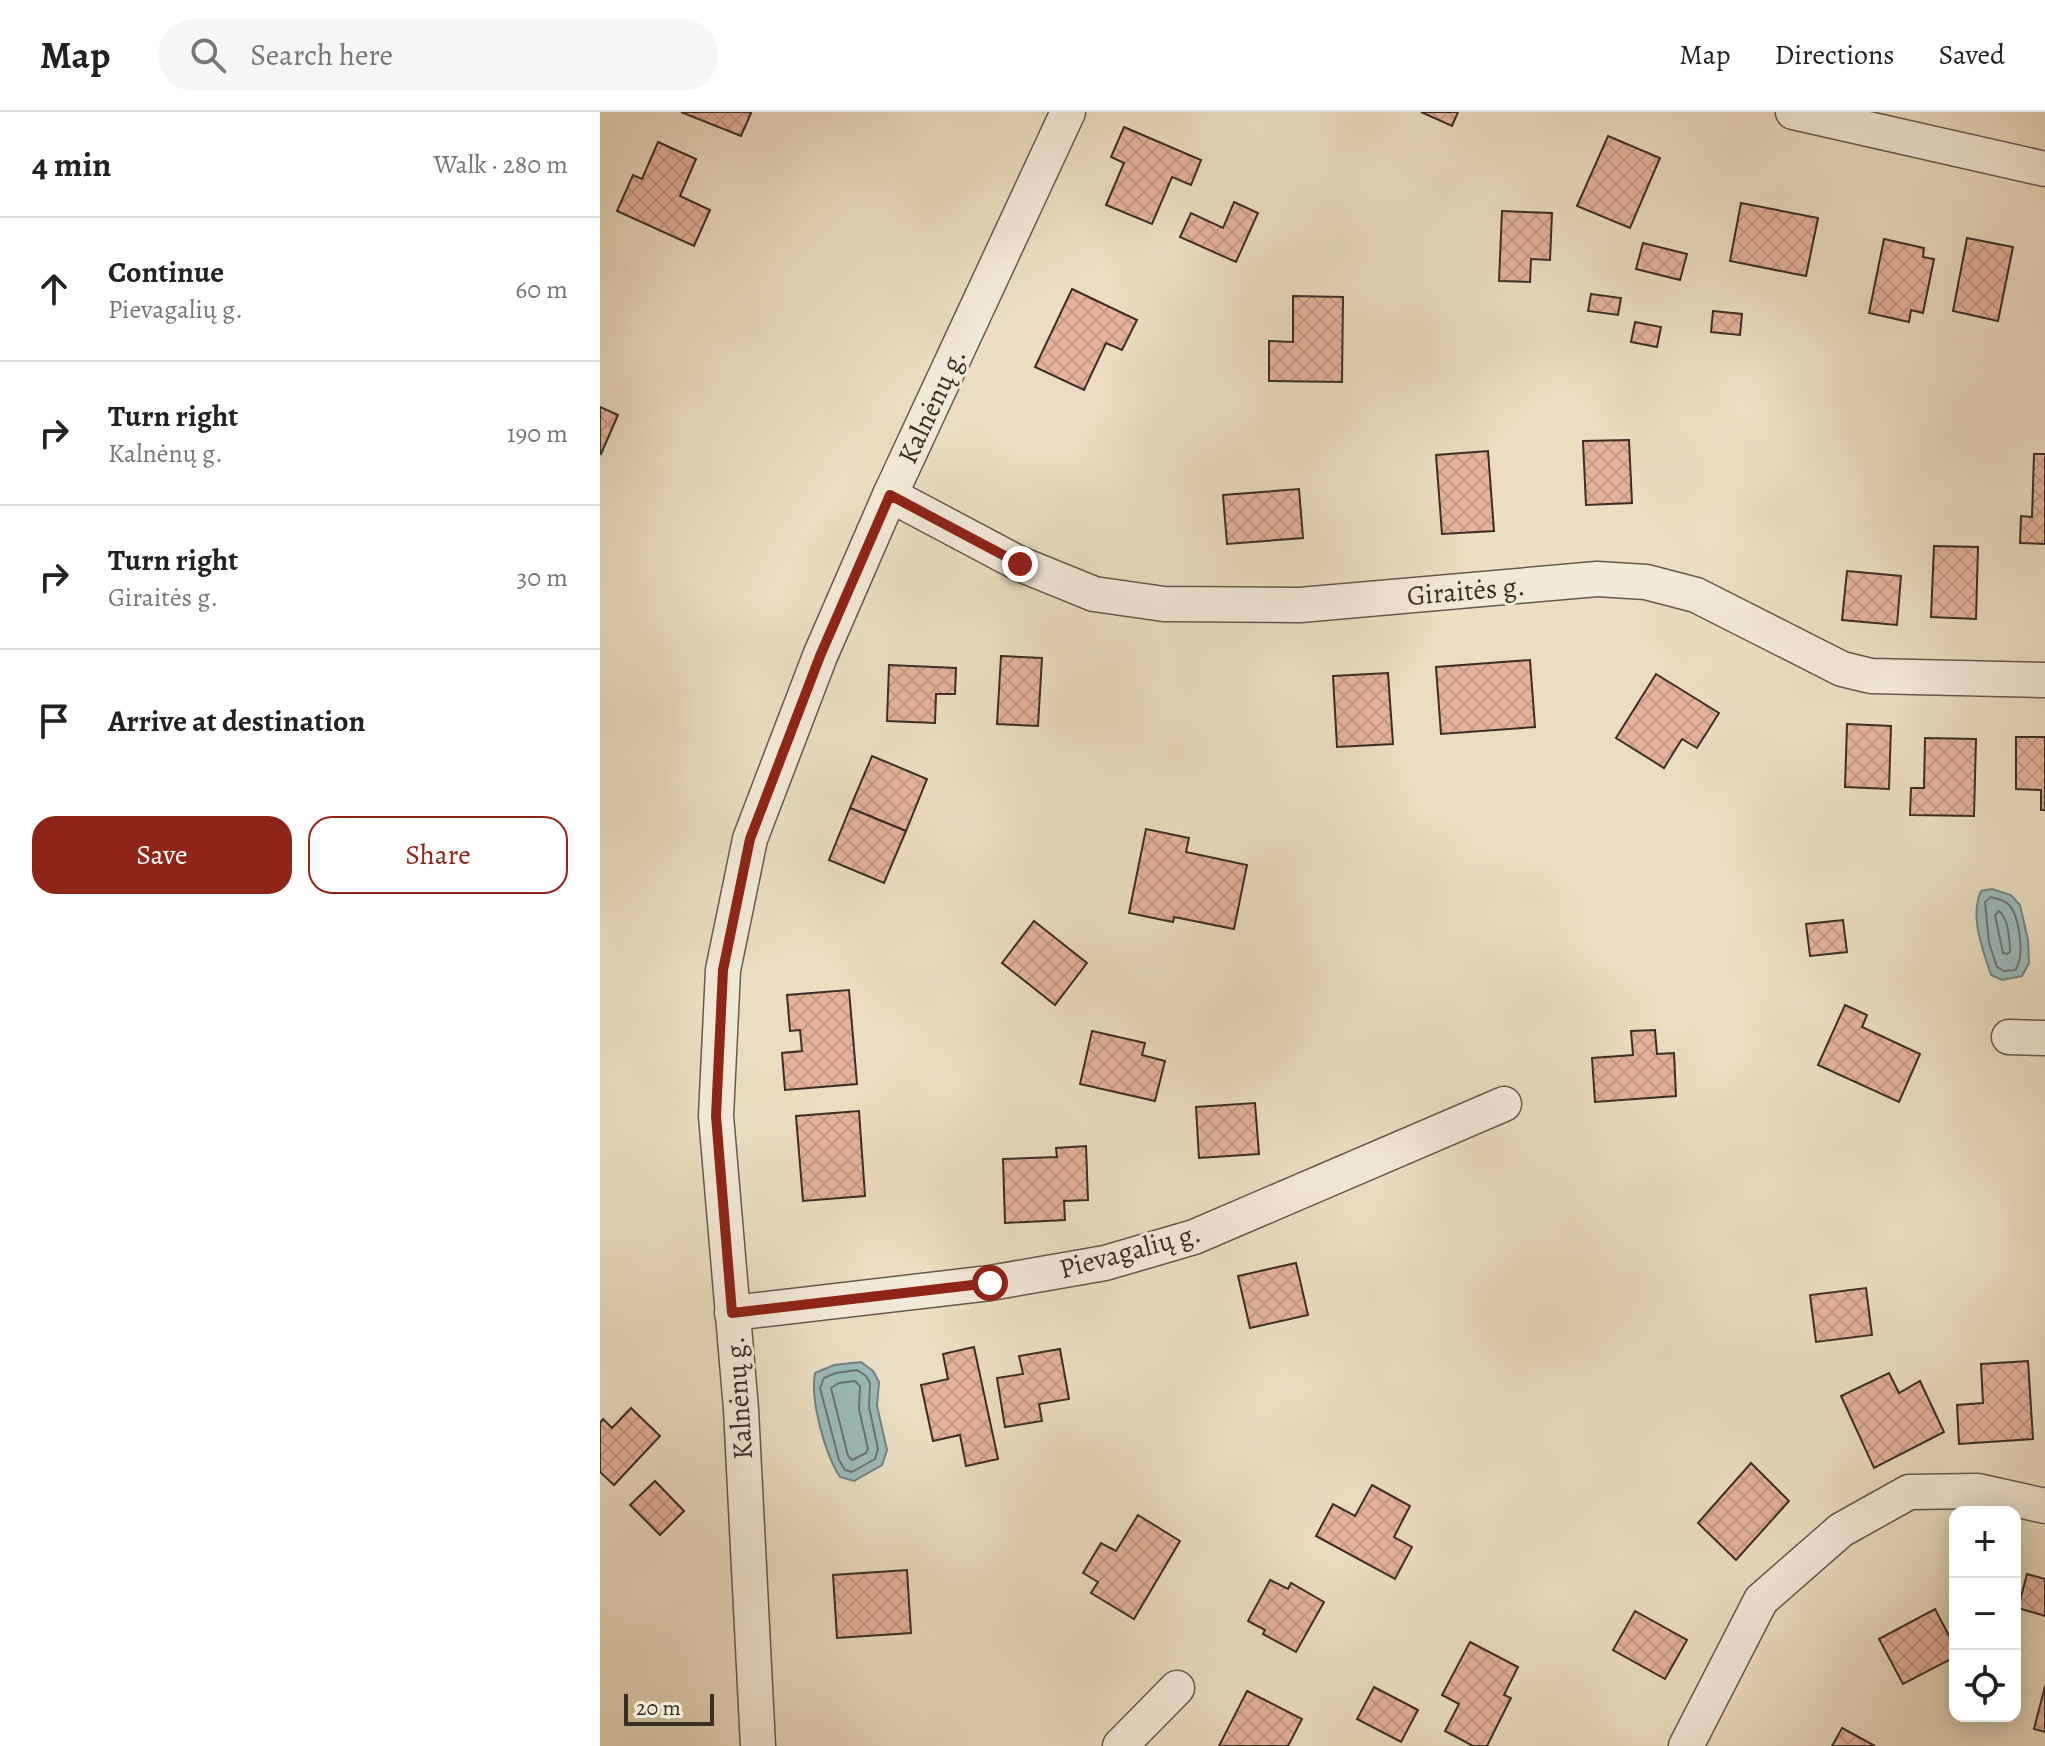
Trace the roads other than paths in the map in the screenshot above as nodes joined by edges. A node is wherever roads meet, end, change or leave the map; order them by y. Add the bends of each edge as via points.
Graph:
1 (1068, 112) edge
2 (1793, 112) edge
3 (2045, 169) edge
4 (890, 495) junction
5 (2045, 680) edge
6 (2009, 1037) dead end
7 (2045, 1038) edge
8 (1504, 1104) dead end
9 (732, 1313) junction
10 (2045, 1506) edge
11 (1177, 1688) dead end
12 (758, 1746) edge
13 (1120, 1746) edge
14 (1686, 1746) edge

1 - 4 street, Kalnėnų g.
2 - 3 street
4 - 5 street, Giraitės g. via 1020,564 1094,594 1164,604 1300,605 1597,579 1646,582 1696,595 1842,669 1871,676
4 - 9 street, Kalnėnų g. via 820,656 750,839 723,970 716,1116
6 - 7 street
8 - 9 street, Pievagalių g. via 1194,1237 1105,1263 990,1283
9 - 12 street, Kalnėnų g.
10 - 14 street via 1978,1491 1909,1492 1841,1530 1761,1600
11 - 13 street

